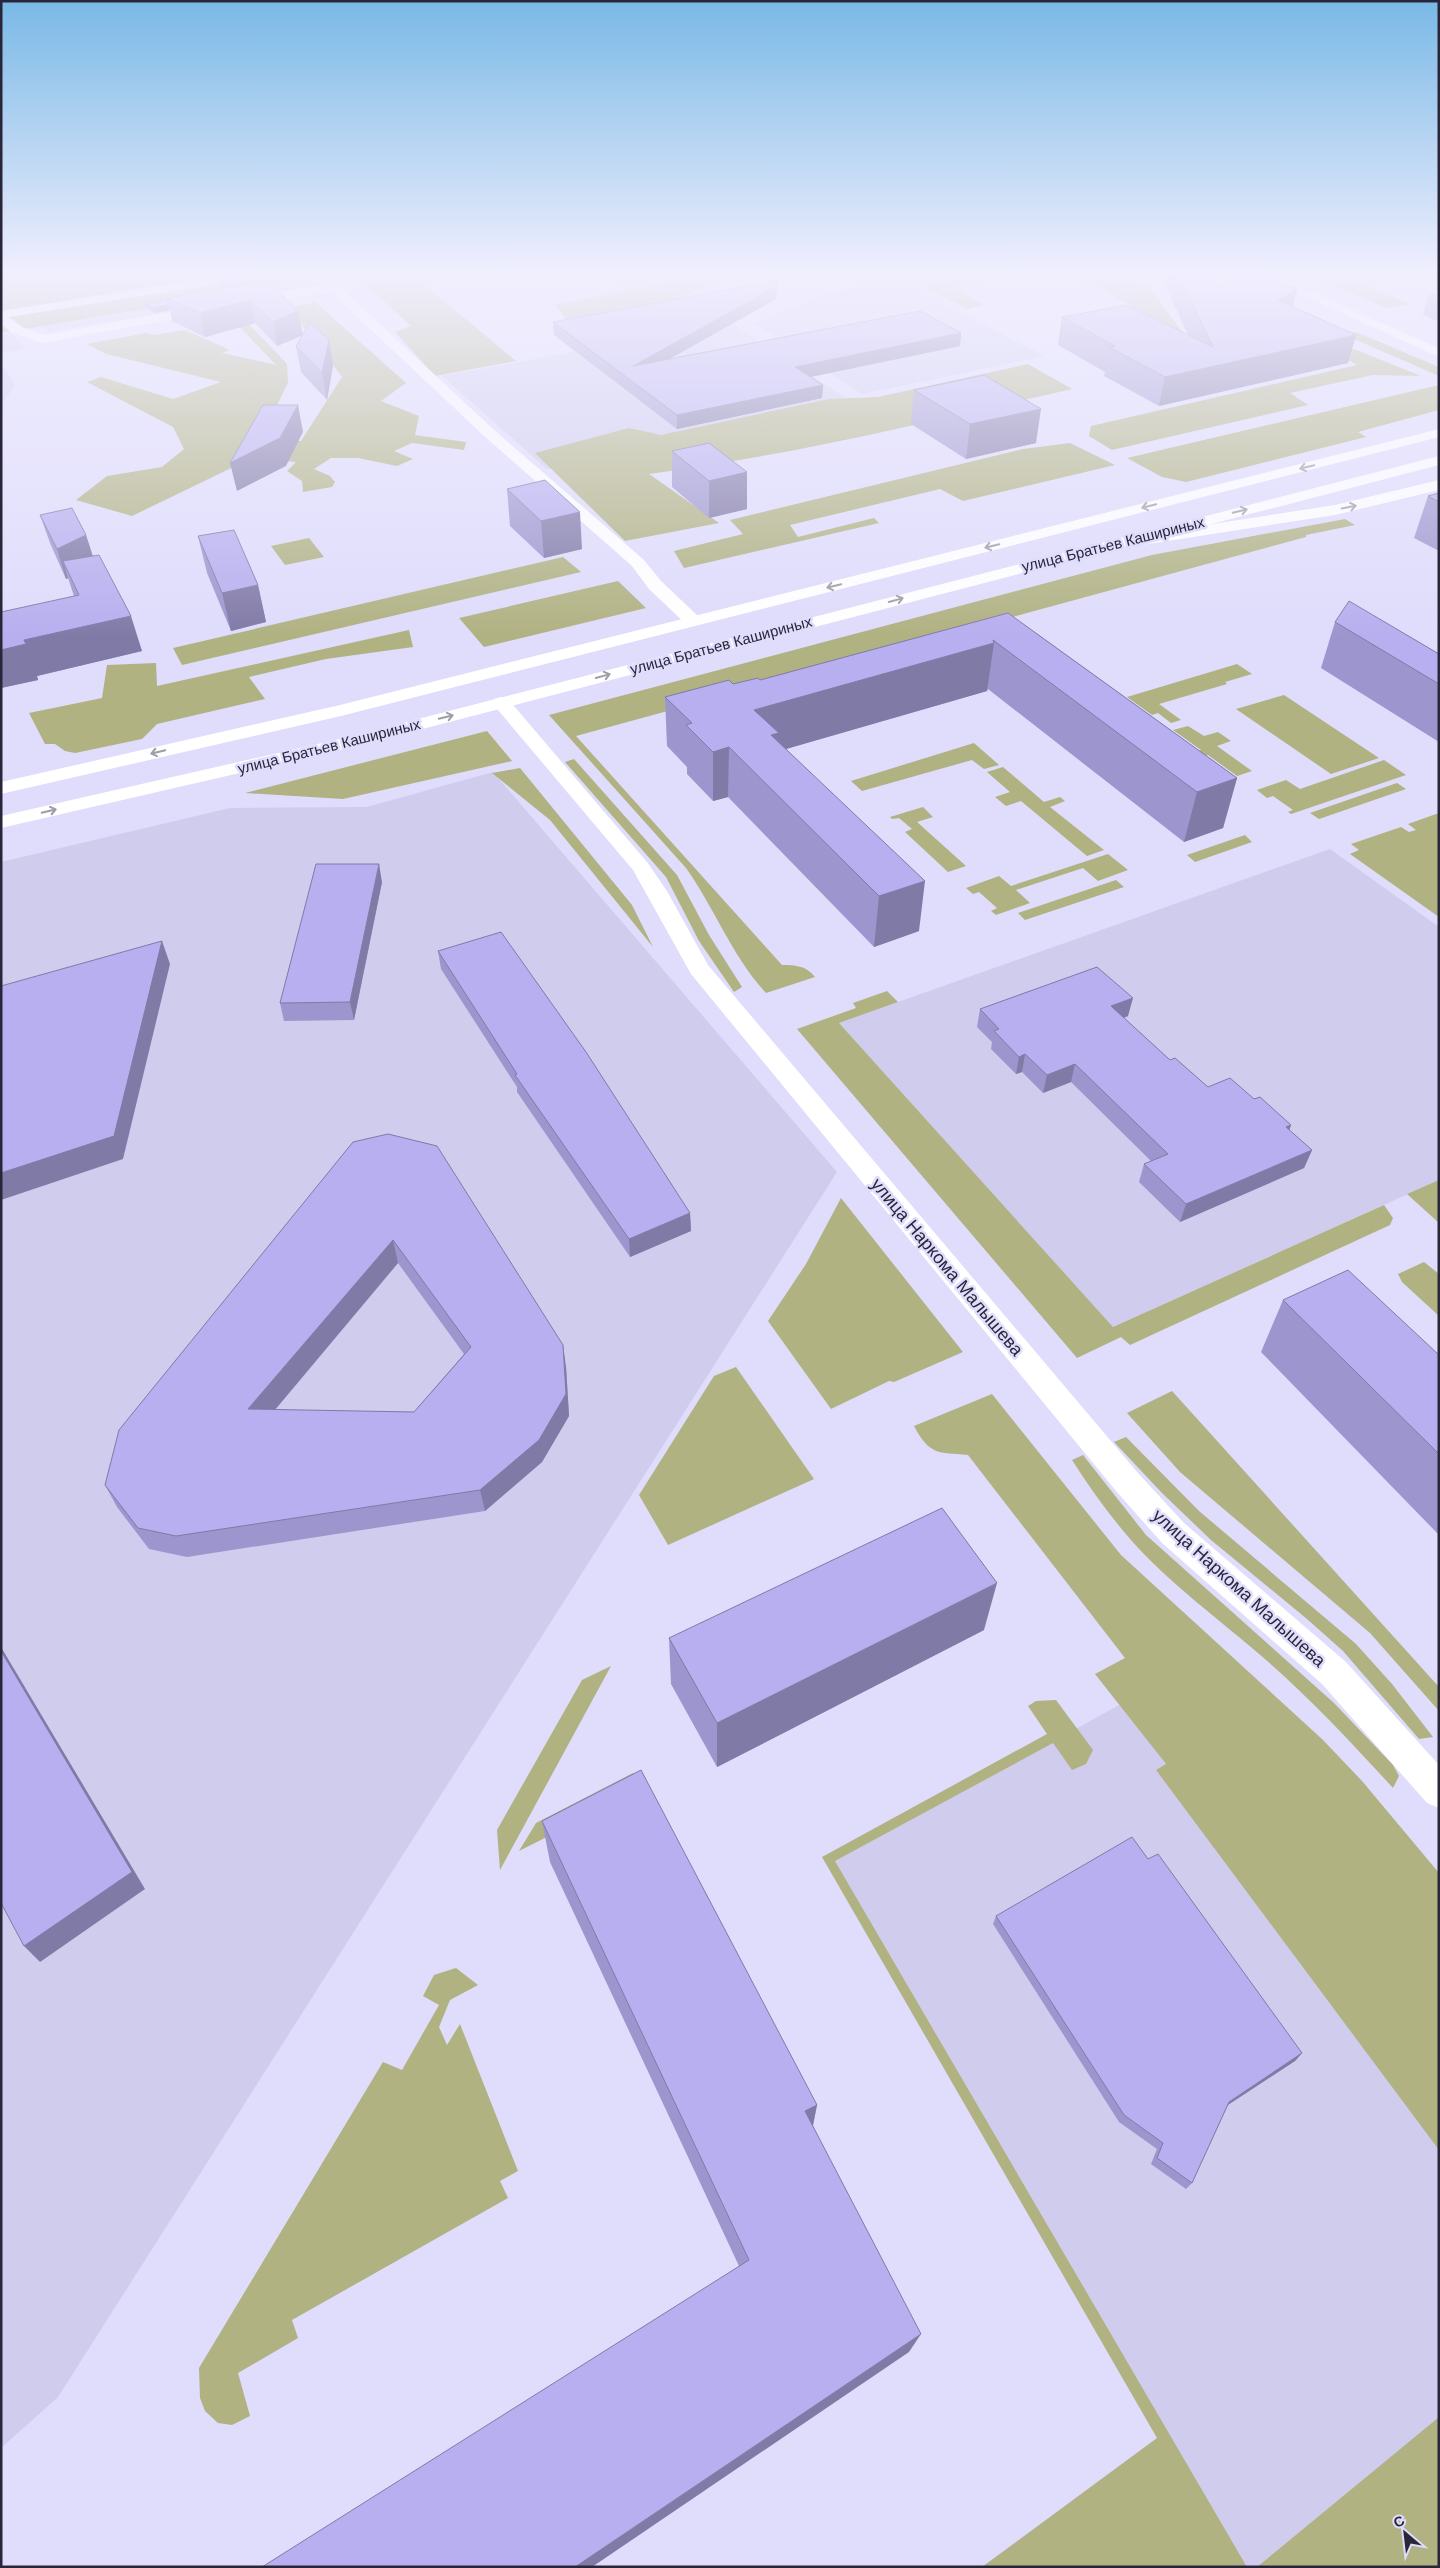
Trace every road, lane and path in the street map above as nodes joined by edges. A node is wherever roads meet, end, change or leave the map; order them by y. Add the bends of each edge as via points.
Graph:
1 (450, 397) edge
2 (1439, 433) edge
3 (1439, 460) edge
4 (1439, 485) edge
5 (1110, 544) junction
6 (694, 621) junction
7 (501, 702) junction
8 (1, 788) edge
9 (1, 822) edge
10 (1439, 1791) edge

1 - 6 main road via 638,563 655,585
2 -> 6 main road, улица Братьев Кашириных
5 -> 3 main road, улица Братьев Кашириных
5 -> 4 main road via 1335,510
7 -> 5 main road, улица Братьев Кашириных
6 -> 8 main road, улица Братьев Кашириных via 322,714
9 -> 7 main road, улица Братьев Кашириных via 248,766
7 - 10 main road, улица Наркома Малышева via 640,866 699,969 1127,1482 1173,1532 1334,1673

